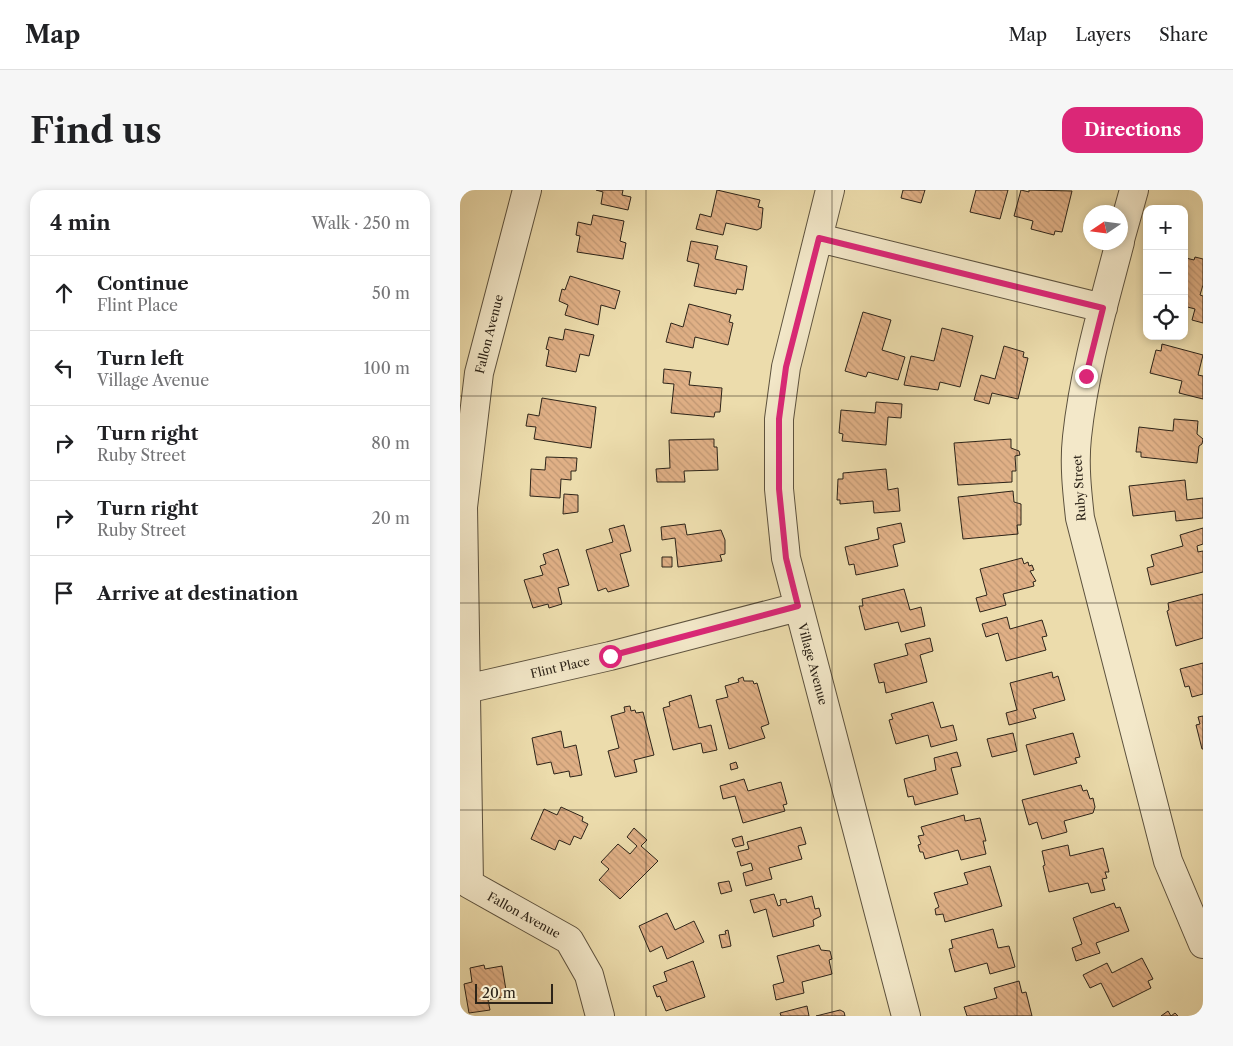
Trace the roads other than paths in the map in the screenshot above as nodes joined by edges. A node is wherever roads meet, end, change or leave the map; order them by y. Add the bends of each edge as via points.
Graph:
1 (527, 190) edge
2 (830, 190) edge
3 (1134, 190) edge
4 (1128, 212) edge
5 (819, 238) junction
6 (1118, 250) edge
7 (1103, 308) junction
8 (462, 507) edge
9 (798, 606) junction
10 (466, 689) junction
11 (465, 886) edge
12 (1203, 944) edge
13 (600, 1016) edge
14 (906, 1016) edge

1 - 8 street, Fallon Avenue via 479,373
2 - 5 street, Village Avenue
3 - 4 street, Ruby Street
5 - 7 street
5 - 9 street, Village Avenue via 786,367 779,419 779,489 786,558
6 - 7 street, Ruby Street
7 - 12 street, Ruby Street via 1086,376 1076,438 1080,518 1168,861
8 - 10 street, Fallon Avenue
9 - 10 street, Flint Place via 610,656
9 - 14 street, Village Avenue
10 - 11 street, Fallon Avenue
11 - 13 street, Fallon Avenue via 568,940 589,975

